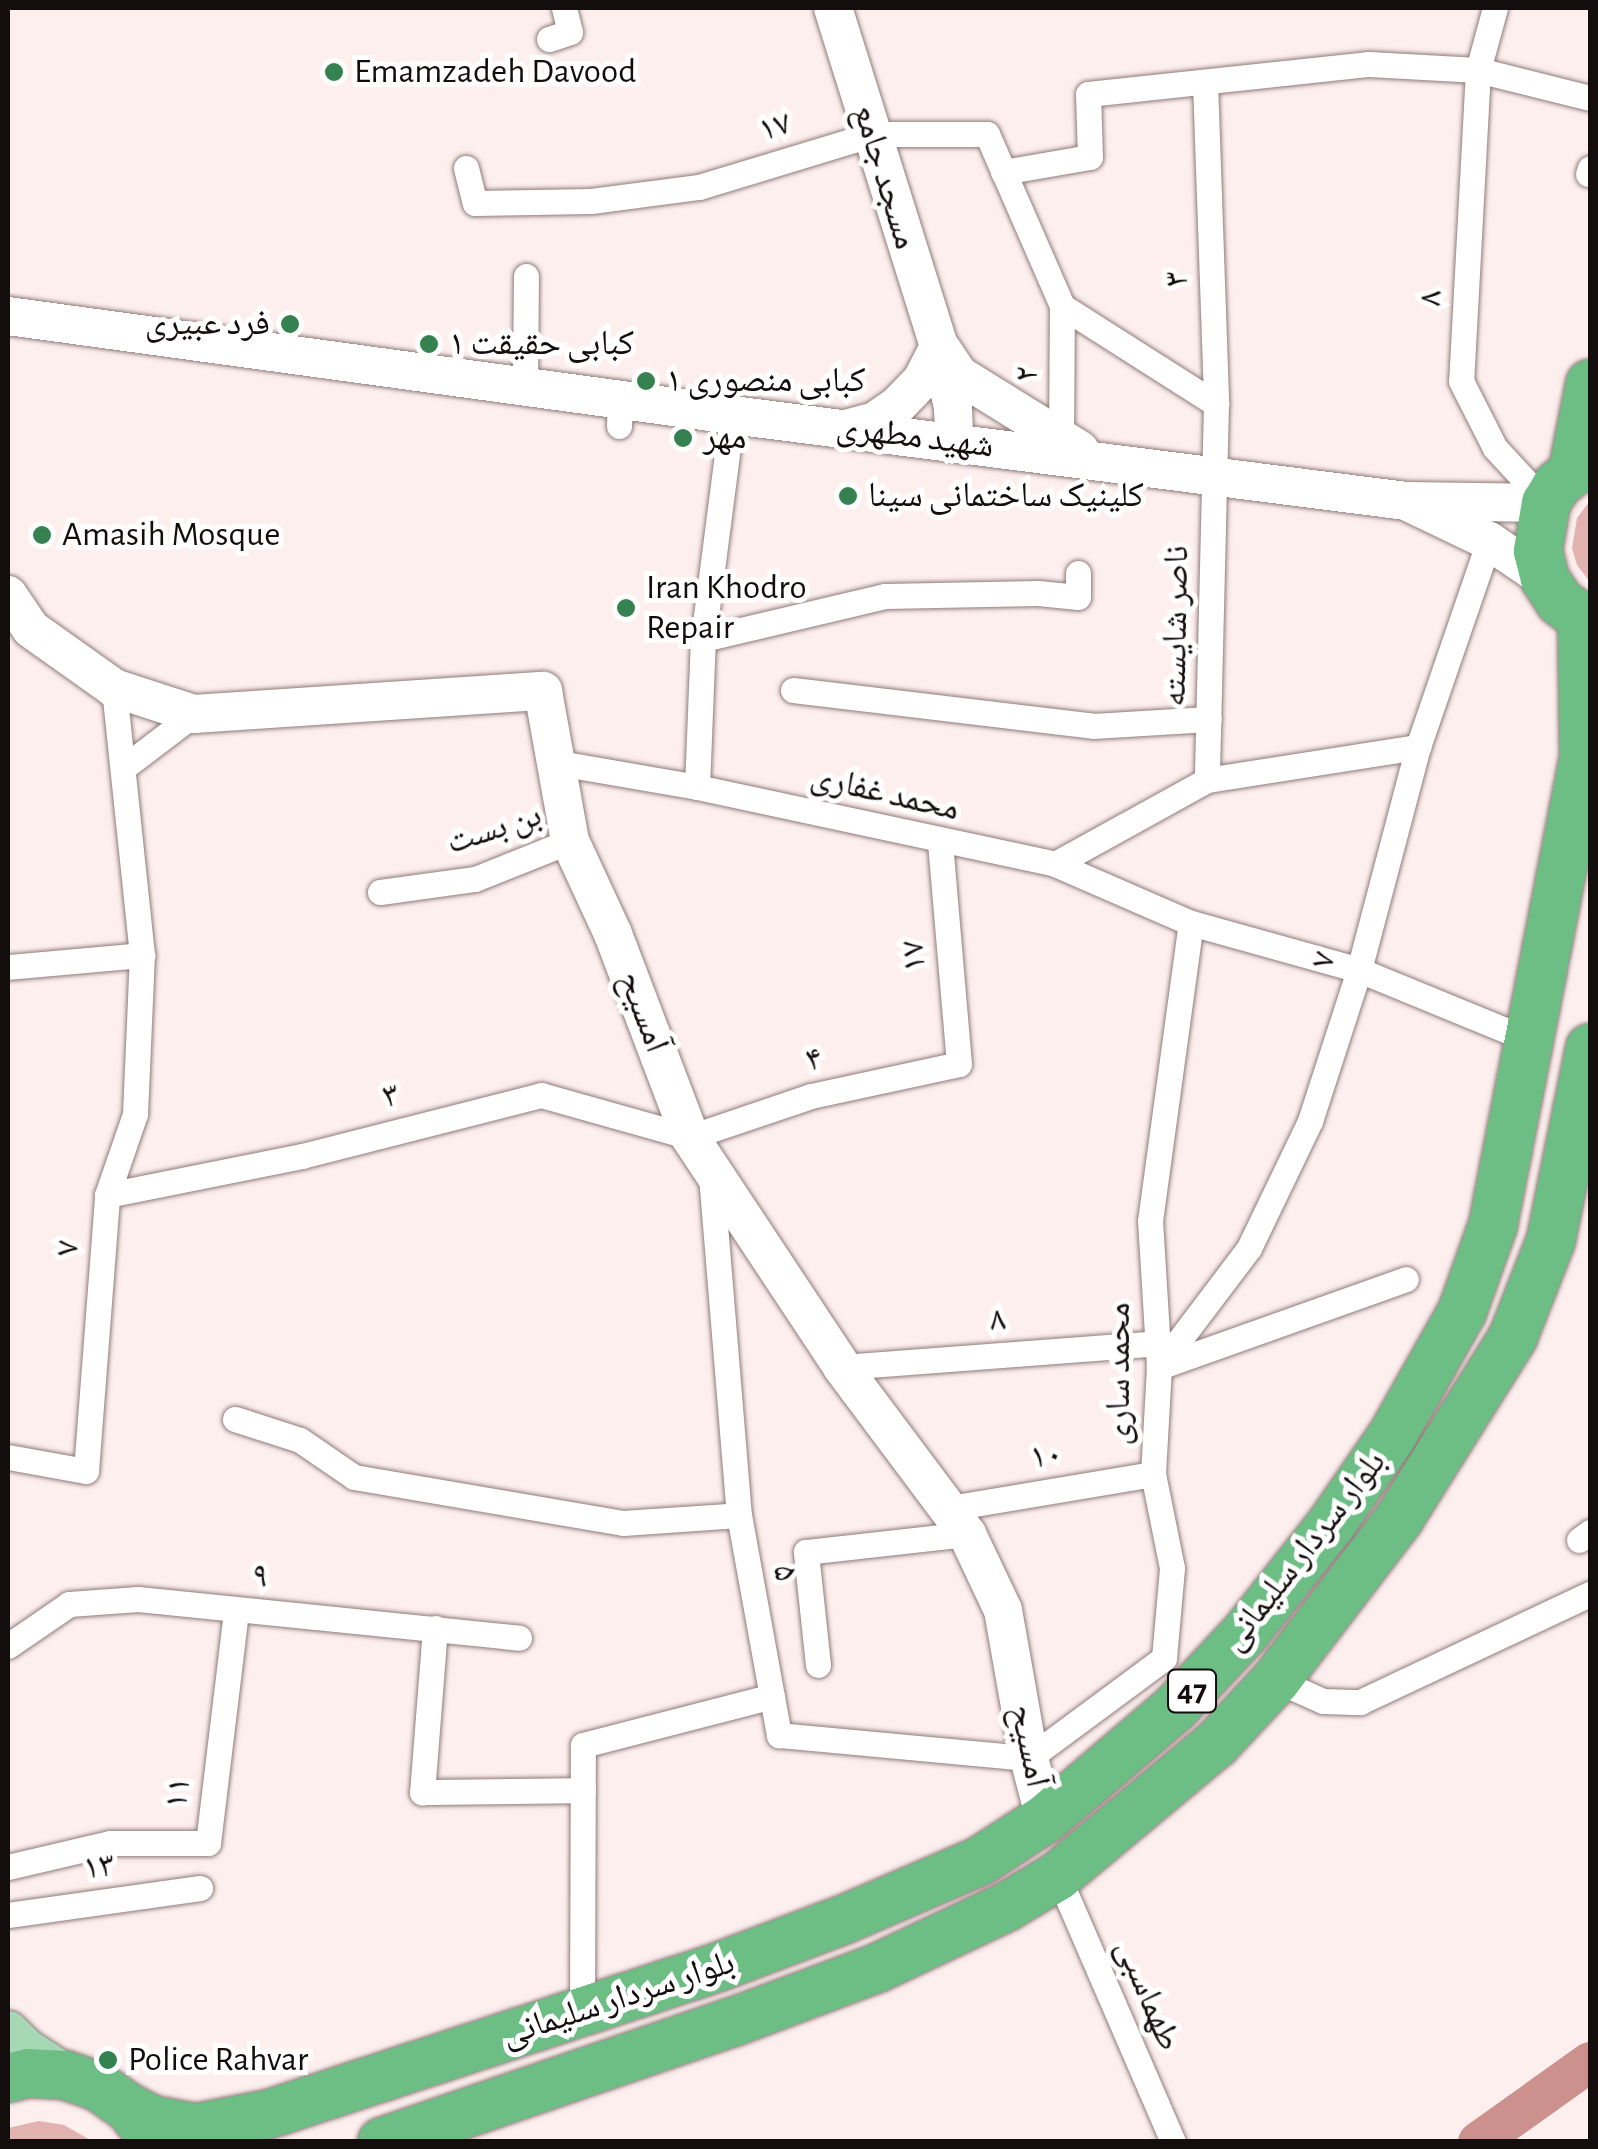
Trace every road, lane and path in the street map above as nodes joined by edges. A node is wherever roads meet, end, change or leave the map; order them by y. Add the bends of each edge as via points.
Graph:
1 (564, 8) edge
2 (834, 8) edge
3 (1495, 8) edge
4 (549, 39) dead end
5 (1478, 70) junction
6 (1205, 82) junction
7 (1590, 98) edge
8 (873, 134) junction
9 (466, 168) dead end
10 (1003, 172) junction
11 (526, 276) dead end
12 (1062, 306) junction
13 (8, 316) edge
14 (940, 346) junction
15 (1590, 384) edge
16 (525, 385) junction
17 (1216, 404) junction
18 (732, 415) junction
19 (848, 428) junction
20 (1060, 442) junction
21 (955, 447) junction
22 (1101, 460) junction
23 (1214, 473) junction
24 (1570, 477) edge
25 (1406, 501) junction
26 (1489, 541) junction
27 (1078, 574) dead end
28 (1545, 578) junction
29 (8, 595) edge
30 (1586, 622) edge
31 (703, 640) junction
32 (114, 688) junction
33 (793, 690) dead end
34 (194, 714) junction
35 (1587, 718) edge
36 (1209, 719) junction
37 (1418, 747) junction
38 (553, 762) junction
39 (123, 768) junction
40 (1206, 780) junction
41 (697, 787) junction
42 (570, 841) junction
43 (940, 842) junction
44 (1055, 864) junction
45 (380, 892) dead end
46 (1190, 923) junction
47 (142, 954) junction
48 (8, 967) edge
49 (1358, 970) junction
50 (1530, 1040) junction
51 (1590, 1058) edge
52 (958, 1064) joint
53 (1583, 1128) edge
54 (690, 1137) junction
55 (710, 1171) junction
56 (107, 1196) junction
57 (1406, 1279) dead end
58 (1159, 1355) junction
59 (842, 1367) junction
60 (235, 1420) dead end
61 (8, 1457) edge
62 (1152, 1474) junction
63 (739, 1515) junction
64 (959, 1521) junction
65 (1590, 1594) edge
66 (236, 1610) junction
67 (435, 1628) junction
68 (519, 1638) dead end
69 (8, 1646) edge
70 (818, 1665) dead end
71 (1276, 1680) junction
72 (772, 1696) junction
73 (1029, 1758) junction
74 (583, 1790) junction
75 (1046, 1819) junction
76 (8, 1866) edge
77 (1058, 1876) junction
78 (200, 1888) dead end
79 (8, 1915) edge
80 (582, 2011) junction
81 (8, 2032) edge
82 (65, 2075) junction
83 (8, 2078) edge
84 (140, 2125) edge
85 (432, 2133) edge
86 (215, 2134) edge
87 (382, 2142) edge
88 (1173, 2142) edge

1 - 4 street via 570,32
2 - 8 street, مسجد جامع
3 - 5 street
5 - 6 street via 1368,64
5 - 7 street
5 - 24 street, ۸ via 1461,381 1495,448
6 - 10 street via 1088,94 1090,158
6 - 17 street, ۳
8 - 9 street, ۱۷ via 699,187 590,201 475,202
8 - 10 street, ۱۷ via 987,134
8 - 14 street, مسجد جامع
10 - 12 street
11 - 16 street
12 - 17 street
12 - 20 street, ۲
13 - 16 street, شهید مطهری
14 - 19 street via 922,380 898,405
14 - 20 street via 959,374
14 - 21 street, مسجد جامع
15 - 24 highway
16 - 18 street, شهید مطهری via 620,413
17 - 23 street, ۳
18 - 19 street, شهید مطهری
18 - 31 street
19 - 21 street, شهید مطهری
20 - 22 street
21 - 22 street, شهید مطهری
22 - 23 street, شهید مطهری
23 - 25 street, شهید مطهری
23 - 36 street, ناصر شایسته
24 - 25 street
24 - 28 highway via 1538,551
25 - 26 street
26 - 28 street
26 - 37 street, ۷
27 - 31 street via 1078,597 886,596
28 - 30 highway, 47 via 1560,602
29 - 32 street, آمسیح via 31,629
30 - 35 highway, بلوار سردار سلیمانی / 47
31 - 41 street
32 - 34 street, آمسیح
32 - 39 street, ۷
33 - 36 street via 1093,726
34 - 38 street, آمسیح via 543,691
34 - 39 street
35 - 50 highway, بلوار سردار سلیمانی / 47
36 - 40 street, ناصر شایسته
37 - 40 street
37 - 49 street, ۷
38 - 41 street, محمد غفاری
38 - 42 street, آمسیح
39 - 47 street, ۷
40 - 44 street
41 - 43 street, محمد غفاری
42 - 45 street, بن بست via 475,878
42 - 54 street, آمسیح
43 - 44 street, محمد غفاری
43 - 52 street, ۱۷
44 - 46 street, محمد غفاری
46 - 49 street, محمد غفاری
46 - 58 street, محمد ساری via 1150,1221
47 - 48 street
47 - 56 street, ۷ via 136,1114
49 - 50 street, محمد غفاری via 1441,992
49 - 58 street, ۷ via 1310,1121 1249,1248
50 - 75 highway, بلوار سردار سلیمانی / 47 via 1493,1225 1462,1312 1392,1436 1246,1632 1175,1708
51 - 53 highway, بلوار سردار سلیمانی / 47
52 - 54 street, ۴ via 811,1096
53 - 71 highway, بلوار سردار سلیمانی / 47 via 1551,1240 1512,1337 1421,1488
54 - 55 street, آمسیح
54 - 56 street, ۳ via 542,1095 302,1156
55 - 59 street, آمسیح
55 - 63 street, ۵
56 - 61 street, ۷ via 86,1472
57 - 58 street, ۸
58 - 59 street, ۸
58 - 62 street, محمد ساری
59 - 64 street, آمسیح
60 - 63 street via 300,1440 354,1477 623,1523
62 - 64 street, ۱۰
62 - 73 street, محمد ساری via 1172,1568 1164,1658
63 - 72 street, ۵
64 - 70 street via 806,1552
64 - 73 street, آمسیح via 1003,1610
65 - 71 street via 1360,1702 1322,1702
66 - 67 street, ۹
66 - 69 street, ۹ via 138,1599 69,1604
66 - 76 street, ۱۱ via 208,1843 110,1843
67 - 68 street, ۹
67 - 74 street via 422,1792
71 - 77 highway, بلوار سردار سلیمانی / 47 via 1216,1743
72 - 73 street, ۵ via 778,1734
72 - 74 street via 583,1745
73 - 75 street, آمسیح
74 - 80 street
75 - 80 highway, بلوار سردار سلیمانی / 47 via 980,1861 843,1920
77 - 85 highway, بلوار سردار سلیمانی / 47 via 875,1969
77 - 88 street, طهماسبی
78 - 79 street, ۱۳
80 - 86 highway, بلوار سردار سلیمانی / 47
81 - 82 main road
82 - 83 highway, 47
82 - 84 highway, 47 via 100,2087
84 - 86 highway, بلوار سردار سلیمانی / 47
85 - 87 highway, بلوار سردار سلیمانی / 47

